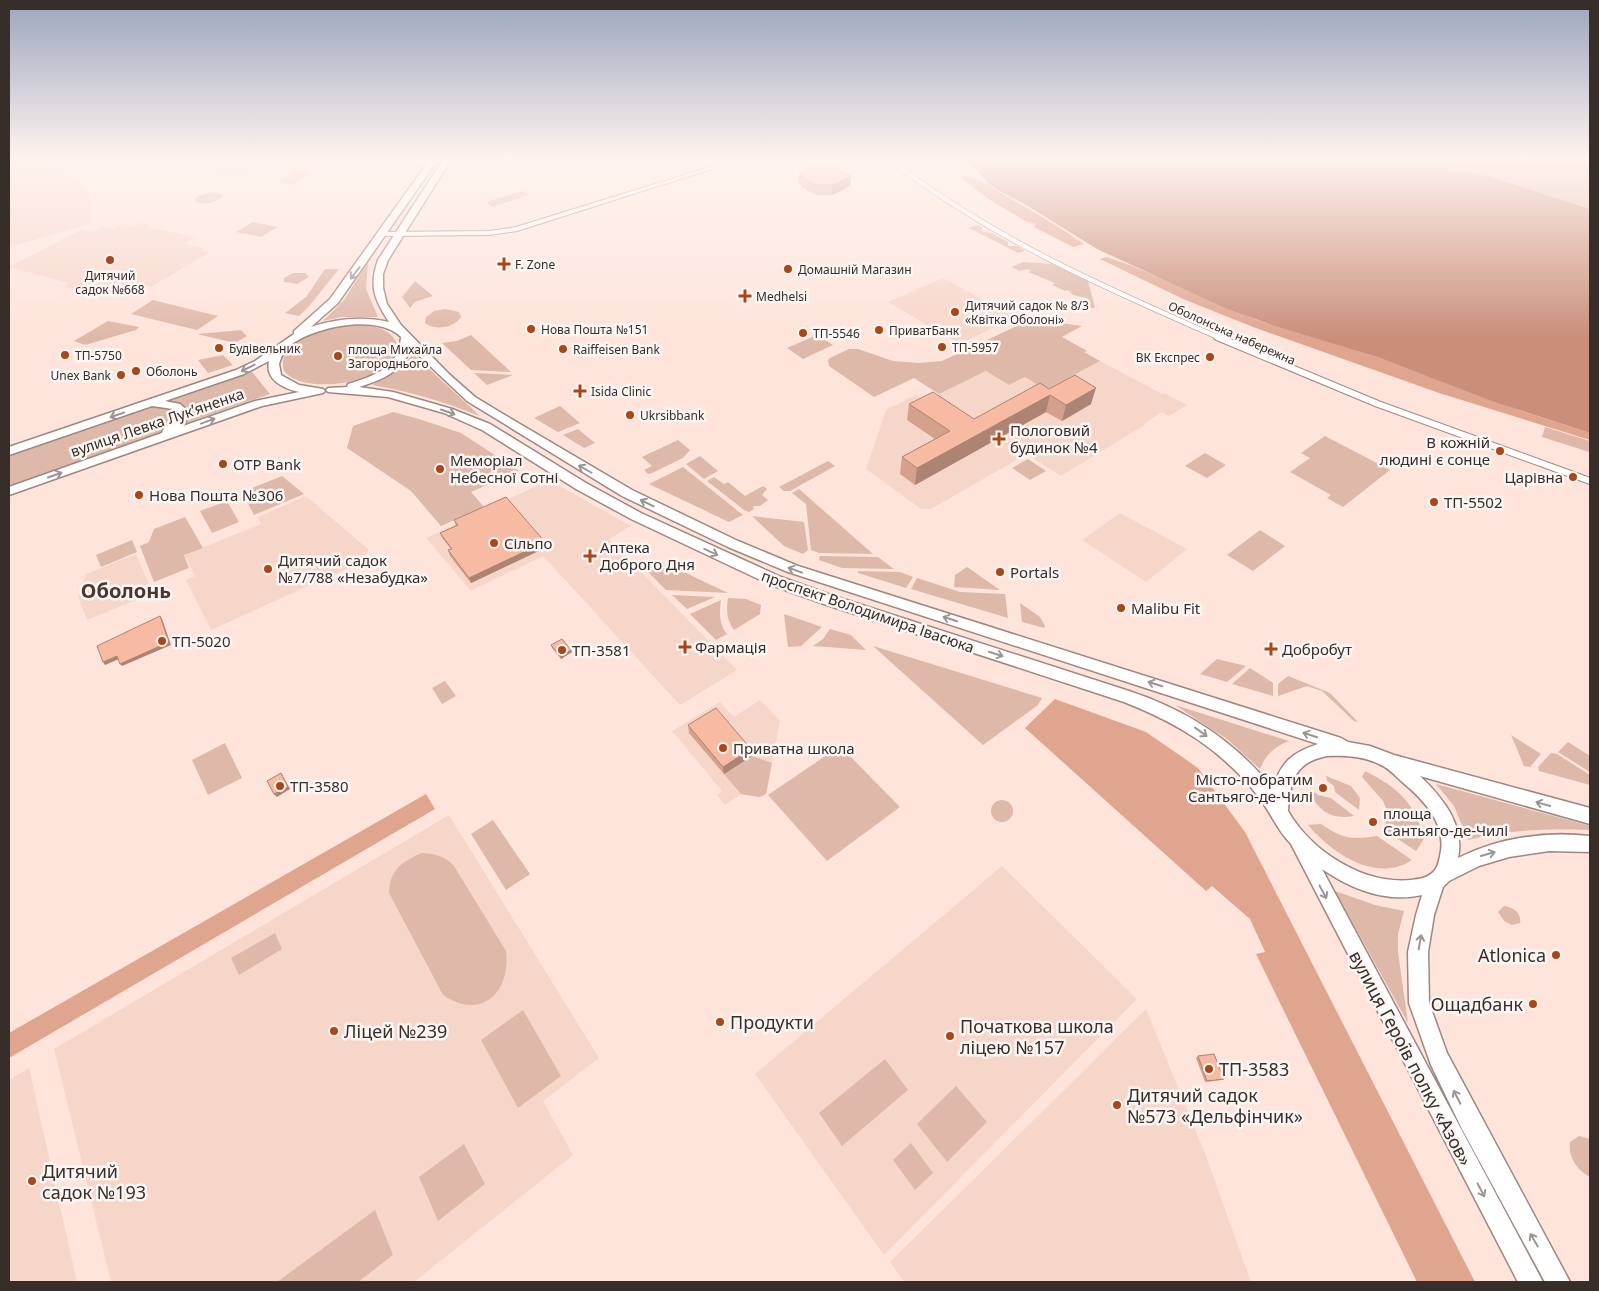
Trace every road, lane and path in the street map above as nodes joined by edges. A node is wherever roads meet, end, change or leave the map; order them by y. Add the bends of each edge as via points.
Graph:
1 (394, 218) edge
2 (408, 218) edge
3 (554, 218) edge
4 (974, 218) edge
5 (398, 233) junction
6 (383, 234) junction
7 (401, 332) junction
8 (283, 346) junction
9 (332, 390) junction
10 (318, 391) junction
11 (139, 407) junction
12 (155, 440) junction
13 (9, 451) edge
14 (1590, 481) edge
15 (9, 491) edge
16 (1356, 750) junction
17 (1386, 760) junction
18 (1278, 811) junction
19 (1590, 816) edge
20 (1292, 833) junction
21 (1590, 844) edge
22 (1440, 878) junction
23 (1531, 1282) edge
24 (1558, 1282) edge

1 - 6 main road
2 - 5 main road, проспект Володимира Івасюка
3 - 5 street via 517,230 489,233
4 - 14 street, Оболонська набережна via 1058,263 1300,374
5 - 6 street
5 - 7 main road, проспект Володимира Івасюка via 383,260 378,288 382,304
6 -> 8 main road via 334,301
7 - 8 main road via 378,322 342,323 322,328
7 - 9 main road via 405,353 390,369 368,381
16 -> 7 main road, проспект Володимира Івасюка via 803,572 734,544 600,478 498,417 452,383
8 - 10 main road via 274,360 274,371 279,380 300,390
8 -> 11 main road, вулиця Левка Лукʼяненка via 240,372
9 - 10 main road
9 -> 18 main road, проспект Володимира Івасюка via 389,394 448,411 486,427 572,481 636,516 776,581 1166,711 1202,732 1233,757
12 -> 10 main road, вулиця Левка Лукʼяненка via 259,403
11 - 12 main road via 163,404 176,406 184,413 178,424
11 -> 13 main road, вулиця Левка Лукʼяненка
15 -> 12 main road, вулиця Левка Лукʼяненка
16 - 17 main road
16 - 18 main road via 1316,752 1290,768 1280,785
19 -> 17 main road
17 - 22 main road via 1427,794 1449,826 1452,850
18 - 20 main road
20 - 22 main road via 1339,872 1365,883 1395,889 1414,888
20 -> 23 main road, вулиця Героїв полку «Азов»
22 -> 21 main road via 1481,856 1524,844
24 -> 22 main road, вулиця Героїв полку «Азов» via 1473,1128 1438,1058 1419,1004 1418,952 1425,915

